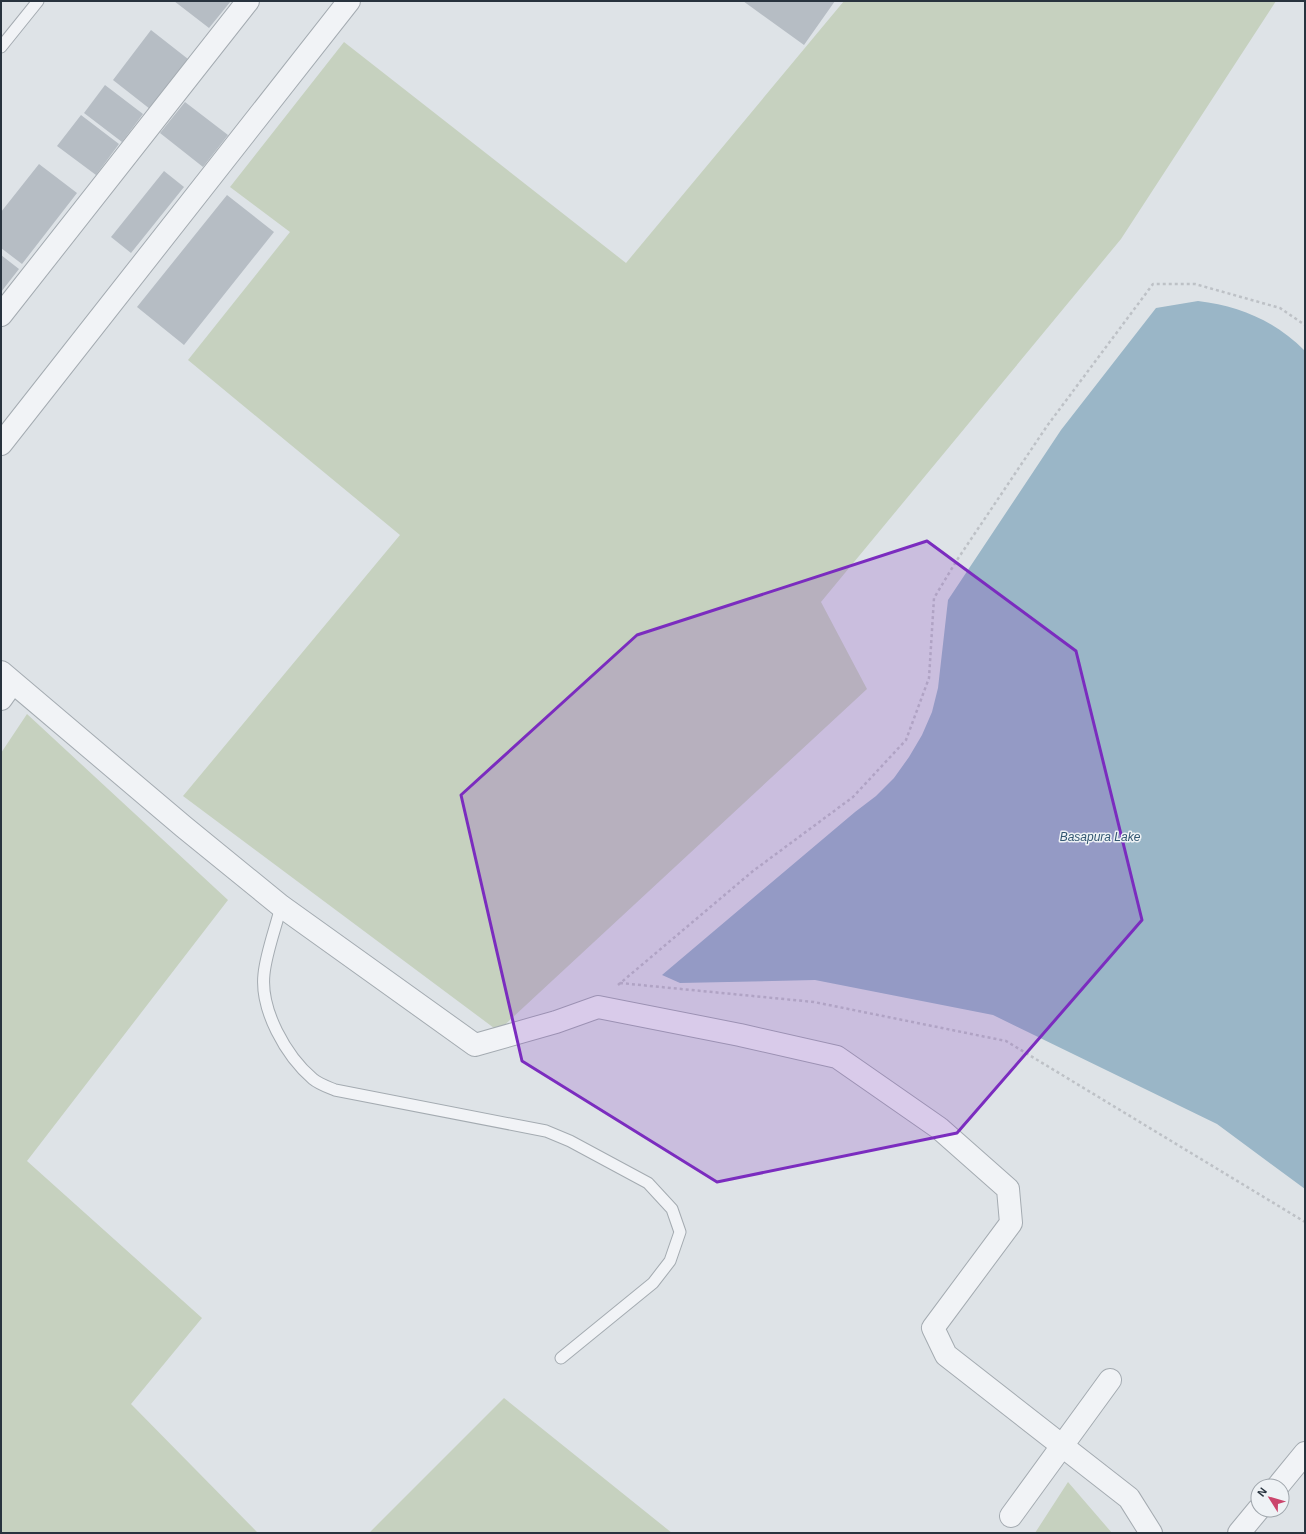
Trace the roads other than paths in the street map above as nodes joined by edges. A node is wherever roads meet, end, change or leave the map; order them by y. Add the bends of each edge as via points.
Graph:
1 (38, 1) edge
2 (248, 1) edge
3 (349, 1) edge
4 (1, 47) edge
5 (1, 315) edge
6 (1, 444) edge
7 (5, 684) edge
8 (281, 906) junction
9 (561, 1358) dead end
10 (1110, 1380) dead end
11 (1064, 1445) junction
12 (1305, 1453) edge
13 (1285, 1478) edge
14 (1011, 1516) dead end
15 (1251, 1518) edge
16 (1151, 1533) edge
17 (1239, 1533) edge

1 - 4 lane
2 - 5 street
3 - 6 street
7 - 8 street
8 - 9 lane via 264,974 265,1001 275,1028 297,1063 314,1080 335,1090 546,1131 648,1183 672,1210 680,1232 670,1261 653,1283
8 - 11 street via 475,1045 598,1007 837,1057 939,1128 1008,1189 1012,1224 933,1328 946,1356
10 - 11 street
11 - 14 street
11 - 16 street via 1129,1498
12 - 13 street
15 - 17 street

